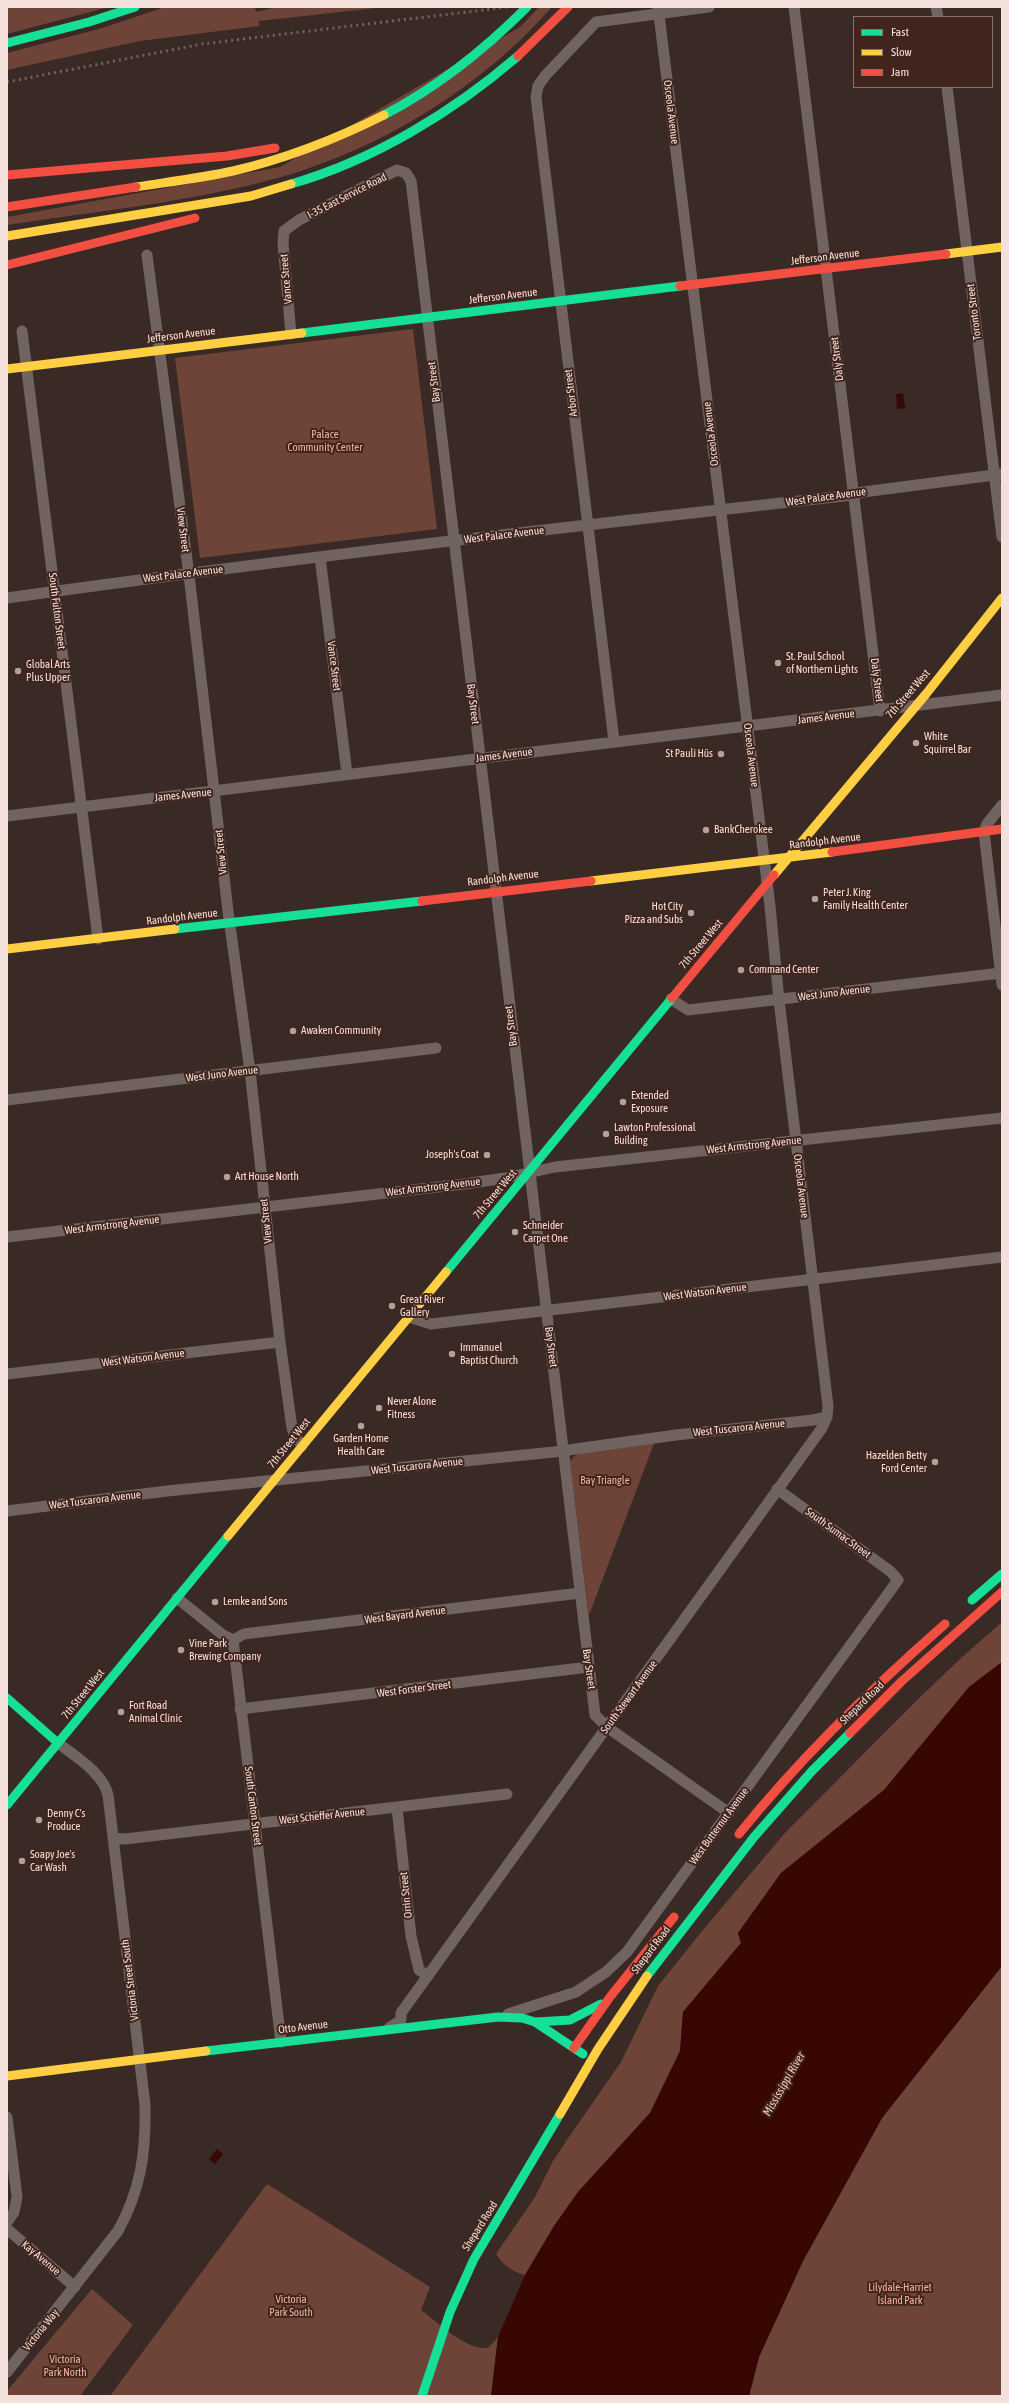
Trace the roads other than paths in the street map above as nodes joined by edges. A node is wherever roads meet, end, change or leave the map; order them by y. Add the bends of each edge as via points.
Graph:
1 (135, 7) edge
2 (527, 7) edge
3 (568, 7) edge
4 (709, 7) edge
5 (794, 7) edge
6 (658, 10) edge
7 (7, 43) edge
8 (946, 88) edge
9 (366, 124) junction
10 (336, 170) junction
11 (406, 172) joint
12 (7, 175) edge
13 (7, 207) edge
14 (244, 207) dead end
15 (206, 216) dead end
16 (290, 227) joint
17 (7, 236) edge
18 (1002, 248) edge
19 (967, 252) junction
20 (148, 255) dead end
21 (7, 265) edge
22 (826, 269) junction
23 (693, 285) junction
24 (560, 301) junction
25 (427, 318) junction
26 (22, 331) dead end
27 (292, 334) junction
28 (160, 350) junction
29 (27, 366) junction
30 (7, 369) edge
31 (998, 475) edge
32 (854, 494) junction
33 (720, 509) junction
34 (588, 525) junction
35 (1002, 537) edge
36 (453, 541) junction
37 (320, 557) junction
38 (189, 575) junction
39 (55, 591) junction
40 (7, 598) edge
41 (1002, 598) edge
42 (1002, 696) edge
43 (913, 707) junction
44 (880, 711) junction
45 (748, 726) junction
46 (614, 742) junction
47 (480, 758) junction
48 (347, 774) junction
49 (214, 792) junction
50 (1002, 805) edge
51 (82, 807) junction
52 (7, 816) edge
53 (1002, 829) edge
54 (984, 832) junction
55 (788, 858) junction
56 (764, 860) junction
57 (766, 884) junction
58 (496, 891) junction
59 (230, 923) junction
60 (98, 939) junction
61 (7, 949) edge
62 (1001, 979) edge
63 (671, 999) junction
64 (779, 1000) junction
65 (436, 1048) dead end
66 (250, 1071) junction
67 (7, 1100) edge
68 (1002, 1118) edge
69 (796, 1140) junction
70 (529, 1172) junction
71 (265, 1207) junction
72 (7, 1237) edge
73 (1002, 1257) edge
74 (813, 1279) junction
75 (546, 1312) junction
76 (409, 1317) junction
77 (280, 1342) junction
78 (7, 1374) edge
79 (827, 1417) junction
80 (302, 1446) junction
81 (564, 1450) junction
82 (274, 1480) junction
83 (777, 1489) junction
84 (7, 1511) edge
85 (1002, 1574) edge
86 (898, 1580) joint
87 (1002, 1592) edge
88 (580, 1593) junction
89 (177, 1598) junction
90 (964, 1606) dead end
91 (952, 1617) dead end
92 (233, 1640) junction
93 (589, 1667) junction
94 (7, 1698) edge
95 (240, 1709) junction
96 (607, 1727) junction
97 (58, 1743) junction
98 (507, 1794) dead end
99 (7, 1805) edge
100 (397, 1808) junction
101 (729, 1812) junction
102 (255, 1824) junction
103 (113, 1838) junction
104 (735, 1839) dead end
105 (679, 1910) dead end
106 (428, 1976) junction
107 (610, 1997) junction
108 (498, 2017) junction
109 (535, 2022) junction
110 (387, 2029) junction
111 (281, 2042) junction
112 (574, 2048) junction
113 (140, 2059) junction
114 (592, 2061) junction
115 (7, 2076) edge
116 (7, 2117) edge
117 (7, 2222) edge
118 (7, 2229) edge
119 (75, 2287) junction
120 (7, 2372) edge
121 (422, 2396) edge

1 - 7 main road
2 - 9 main road via 493,41 450,74 398,108
3 - 10 main road via 514,61 464,99 410,134
4 - 6 street, Arbor Street
5 - 22 street, Daly Street
6 - 23 street, Osceola Avenue
6 - 24 street, Arbor Street via 596,22 538,86 536,97
8 - 19 street, Toronto Street
9 - 12 main road via 286,145 227,156
9 - 13 main road via 306,149 244,168
10 - 14 main road
10 - 17 main road via 252,196
11 - 16 street, I-35 East Service Road via 397,170
11 - 25 street, Bay Street via 411,182
15 - 21 main road
16 - 27 street, Vance Street via 284,231 283,243
18 - 19 main road, Jefferson Avenue
19 - 22 main road, Jefferson Avenue
19 - 31 street, Toronto Street
20 - 28 street, View Street
22 - 23 main road, Jefferson Avenue
22 - 32 street, Daly Street
23 - 24 main road, Jefferson Avenue
23 - 33 street, Osceola Avenue
24 - 25 main road, Jefferson Avenue
24 - 34 street, Arbor Street
25 - 27 main road, Jefferson Avenue
25 - 36 street, Bay Street
26 - 29 street, South Fulton Street
27 - 28 main road, Jefferson Avenue
28 - 29 main road, Jefferson Avenue
28 - 38 street, View Street
29 - 30 main road, Jefferson Avenue
29 - 39 street, South Fulton Street
31 - 32 street, West Palace Avenue
31 - 35 street, Toronto Street
32 - 33 street, West Palace Avenue
32 - 44 street, Daly Street
33 - 34 street, West Palace Avenue
33 - 45 street, Osceola Avenue
34 - 36 street, West Palace Avenue
34 - 46 street, Arbor Street
36 - 37 street, West Palace Avenue
36 - 47 street, Bay Street
37 - 38 street, West Palace Avenue
37 - 48 street, Vance Street
38 - 39 street, West Palace Avenue
38 - 49 street, View Street
39 - 40 street, West Palace Avenue
39 - 51 street, South Fulton Street
41 - 43 main road, 7th Street West
42 - 43 street, James Avenue
43 - 44 street, James Avenue
43 - 55 main road, 7th Street West
44 - 45 street, James Avenue
45 - 46 street, James Avenue
45 - 56 street, Osceola Avenue
46 - 47 street, James Avenue
47 - 48 street, James Avenue
47 - 58 street, Bay Street
48 - 49 street, James Avenue
49 - 51 street, James Avenue
49 - 59 street, View Street
50 - 54 street
51 - 52 street, James Avenue
51 - 60 street, South Fulton Street via 88,874
53 - 54 main road, Randolph Avenue
54 - 55 main road, Randolph Avenue
54 - 62 street
55 - 56 main road, Randolph Avenue
55 - 57 main road, 7th Street West
56 - 57 street, Osceola Avenue
56 - 58 main road, Randolph Avenue
57 - 63 main road, 7th Street West
57 - 64 street, Osceola Avenue
58 - 59 main road, Randolph Avenue
58 - 70 street, Bay Street
59 - 60 main road, Randolph Avenue
59 - 66 street, View Street
60 - 61 main road, Randolph Avenue
62 - 64 street, West Juno Avenue
63 - 64 street, West Juno Avenue via 688,1010
63 - 70 main road, 7th Street West
64 - 69 street, Osceola Avenue
65 - 66 street, West Juno Avenue
66 - 67 street, West Juno Avenue
66 - 71 street, View Street
68 - 69 street, West Armstrong Avenue
69 - 70 street, West Armstrong Avenue
69 - 74 street, Osceola Avenue
70 - 71 street, West Armstrong Avenue via 464,1184
70 - 75 street, Bay Street
70 - 76 main road, 7th Street West
71 - 72 street, West Armstrong Avenue
71 - 77 street, View Street
73 - 74 street, West Watson Avenue
74 - 75 street, West Watson Avenue
74 - 79 street, Osceola Avenue via 828,1406
75 - 76 street, West Watson Avenue via 431,1324
75 - 81 street, Bay Street
76 - 80 main road, 7th Street West
77 - 78 street, West Watson Avenue
77 - 80 street, View Street via 292,1428
79 - 81 street, West Tuscarora Avenue
79 - 83 street, South Stewart Avenue via 822,1428
80 - 82 main road, 7th Street West
81 - 82 street, West Tuscarora Avenue
81 - 88 street, Bay Street
82 - 84 street, West Tuscarora Avenue
82 - 89 main road, 7th Street West
83 - 86 street, South Sumac Street
83 - 96 street, South Stewart Avenue
85 - 90 main road
86 - 101 street, West Butternut Avenue
87 - 114 main road, Shepard Road via 876,1705 781,1806 651,1970
88 - 92 street, West Bayard Avenue via 244,1634
88 - 93 street, Bay Street
89 - 92 street
89 - 97 main road, 7th Street West
91 - 104 main road, Shepard Road via 830,1731 770,1796
92 - 95 street, South Canton Street
93 - 95 street, West Forster Street
93 - 96 street, Bay Street via 595,1715
94 - 97 main road, Victoria Street South
95 - 102 street, South Canton Street
96 - 101 street, Bay Street
96 - 106 street, South Stewart Avenue
97 - 99 main road, 7th Street West
97 - 103 street, Victoria Street South via 94,1773 107,1789
98 - 100 street, West Scheffer Avenue
100 - 102 street, West Scheffer Avenue
100 - 106 street, Orrin Street via 410,1936 419,1970
101 - 108 street, West Butternut Avenue via 627,1952 606,1972 564,1998
102 - 103 street, West Scheffer Avenue via 125,1839
102 - 111 street, South Canton Street
103 - 113 street, Victoria Street South
105 - 107 main road, Shepard Road
106 - 110 street, South Stewart Avenue via 401,2013 401,2020
107 - 109 main road via 580,2019 565,2023
107 - 112 main road, Shepard Road
108 - 109 main road, Otto Avenue via 522,2018
108 - 110 main road, Otto Avenue
109 - 112 main road, Otto Avenue
110 - 111 main road, Otto Avenue
111 - 113 main road, Otto Avenue
112 - 114 main road, Otto Avenue
113 - 115 main road, Otto Avenue
113 - 119 street, Victoria Street South via 146,2120 138,2186 131,2207 118,2231
114 - 121 main road, Shepard Road via 474,2258 450,2312
116 - 117 street via 17,2197 14,2212
118 - 119 street, Kay Avenue
119 - 120 street, Victoria Way

